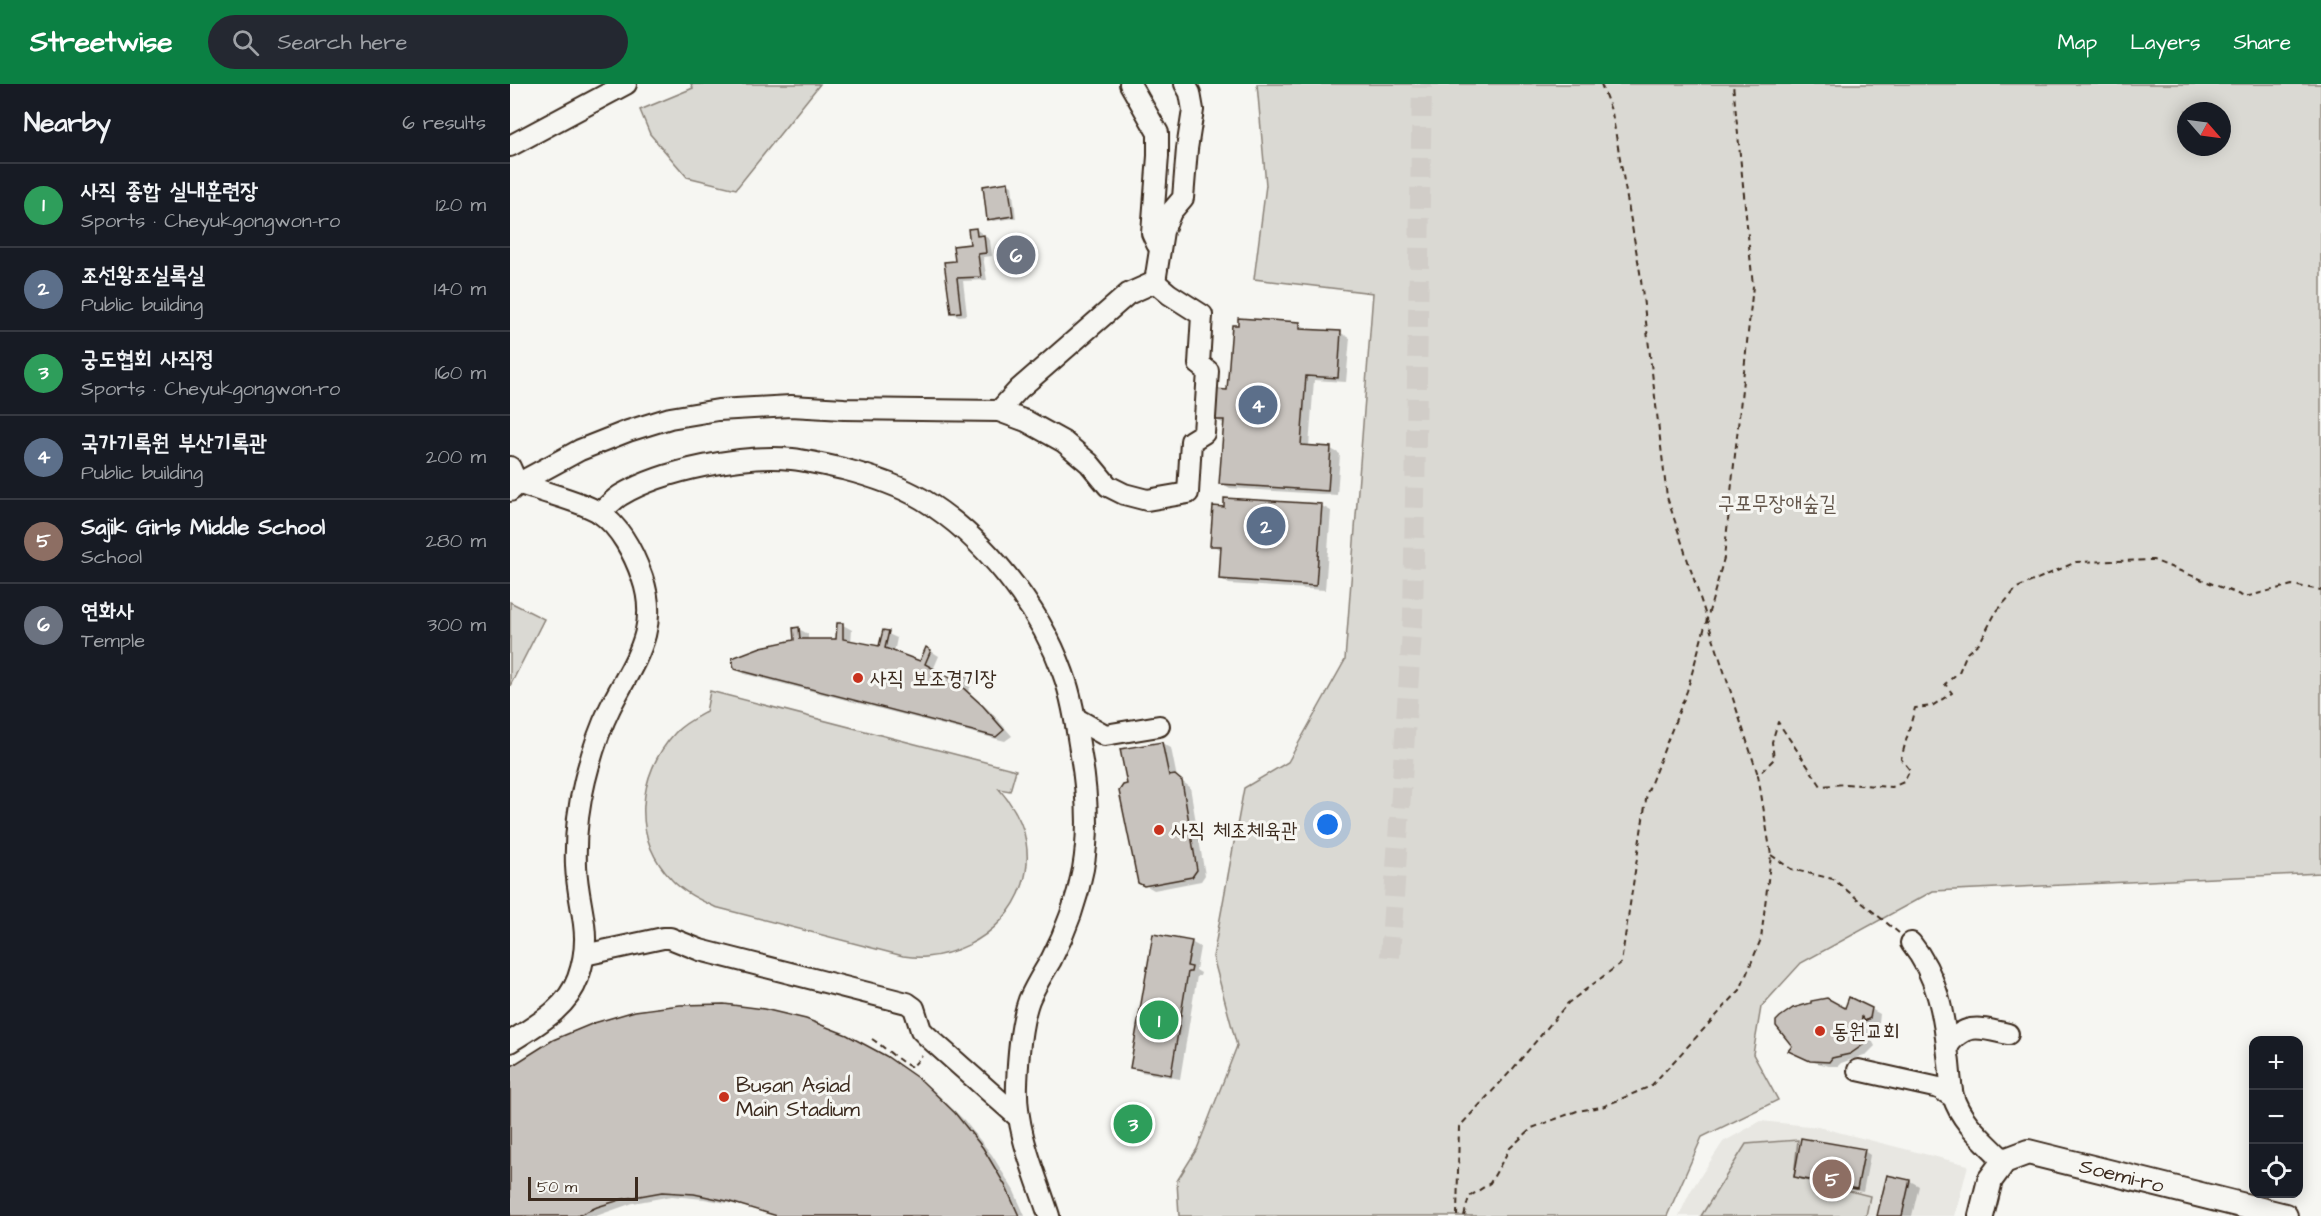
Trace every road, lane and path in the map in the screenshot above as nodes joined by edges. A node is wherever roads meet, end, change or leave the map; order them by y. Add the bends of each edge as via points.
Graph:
1 (626, 84) edge
2 (1130, 84) edge
3 (1185, 84) edge
4 (1601, 84) edge
5 (1733, 84) edge
6 (510, 146) edge
7 (1160, 249) junction
8 (1155, 282) junction
9 (999, 411) junction
10 (513, 480) edge
11 (600, 513) junction
12 (2321, 590) edge
13 (1707, 619) junction
14 (1075, 718) junction
15 (1159, 726) dead end
16 (1758, 775) junction
17 (1771, 855) junction
18 (1911, 942) joint
19 (584, 956) junction
20 (2008, 1034) dead end
21 (872, 1039) dead end
22 (510, 1042) edge
23 (1947, 1047) junction
24 (930, 1055) dead end
25 (1858, 1070) dead end
26 (1953, 1097) junction
27 (1017, 1116) junction
28 (2004, 1161) junction
29 (1049, 1216) edge
30 (1457, 1216) edge
31 (1464, 1216) edge
32 (1981, 1216) edge
33 (2285, 1216) edge

1 - 6 street
2 - 7 street via 1158,133 1152,233
3 - 7 street via 1193,110 1182,198 1171,212
4 - 13 path via 1612,113 1640,272 1667,497
5 - 13 path via 1753,286 1724,558
7 - 8 street
8 - 9 street via 1128,294 1019,388
8 - 9 street via 1202,315 1198,364 1208,371 1204,432 1191,441 1188,493 1147,500 1124,494 1108,486 1065,442
9 - 10 street via 791,406 718,410 670,418 628,431
10 - 11 street
11 - 14 street via 621,495 651,481 732,462 791,459 890,483 923,500 953,523 1009,577 1050,640
11 - 19 street via 632,553 649,605 647,632 638,657 609,710 585,781 577,826 576,867 586,933
12 - 16 path via 2292,585 2245,597 2153,560 2076,562 2017,588 1996,612 1980,642 1967,653 1959,672 1945,684 1952,693 1932,706 1915,708 1901,759 1910,770 1904,782 1892,787 1821,786 1778,722 1772,742 1774,759
13 - 16 path
13 - 30 path via 1687,691 1647,793 1621,963 1568,1003 1459,1127
14 - 15 street via 1105,735
14 - 27 street via 1086,794 1084,866 1066,930 1029,1002 1022,1035
16 - 17 path
17 - 18 path via 1791,869 1833,879
17 - 31 path via 1761,939 1740,990 1651,1086 1602,1107 1578,1111 1532,1128 1510,1148 1490,1183 1469,1197
18 - 23 street via 1932,976
19 - 22 street via 567,999
19 - 27 street via 670,938 700,950 907,1003 914,1008 928,1037
20 - 23 street via 1966,1029 1955,1035
21 - 24 path via 907,1066 912,1067 923,1055
23 - 26 street
25 - 26 street via 1939,1088
26 - 28 street via 1969,1125
27 - 29 street
28 - 32 main road via 1990,1180
28 - 33 main road, Soemi-ro via 2028,1152

